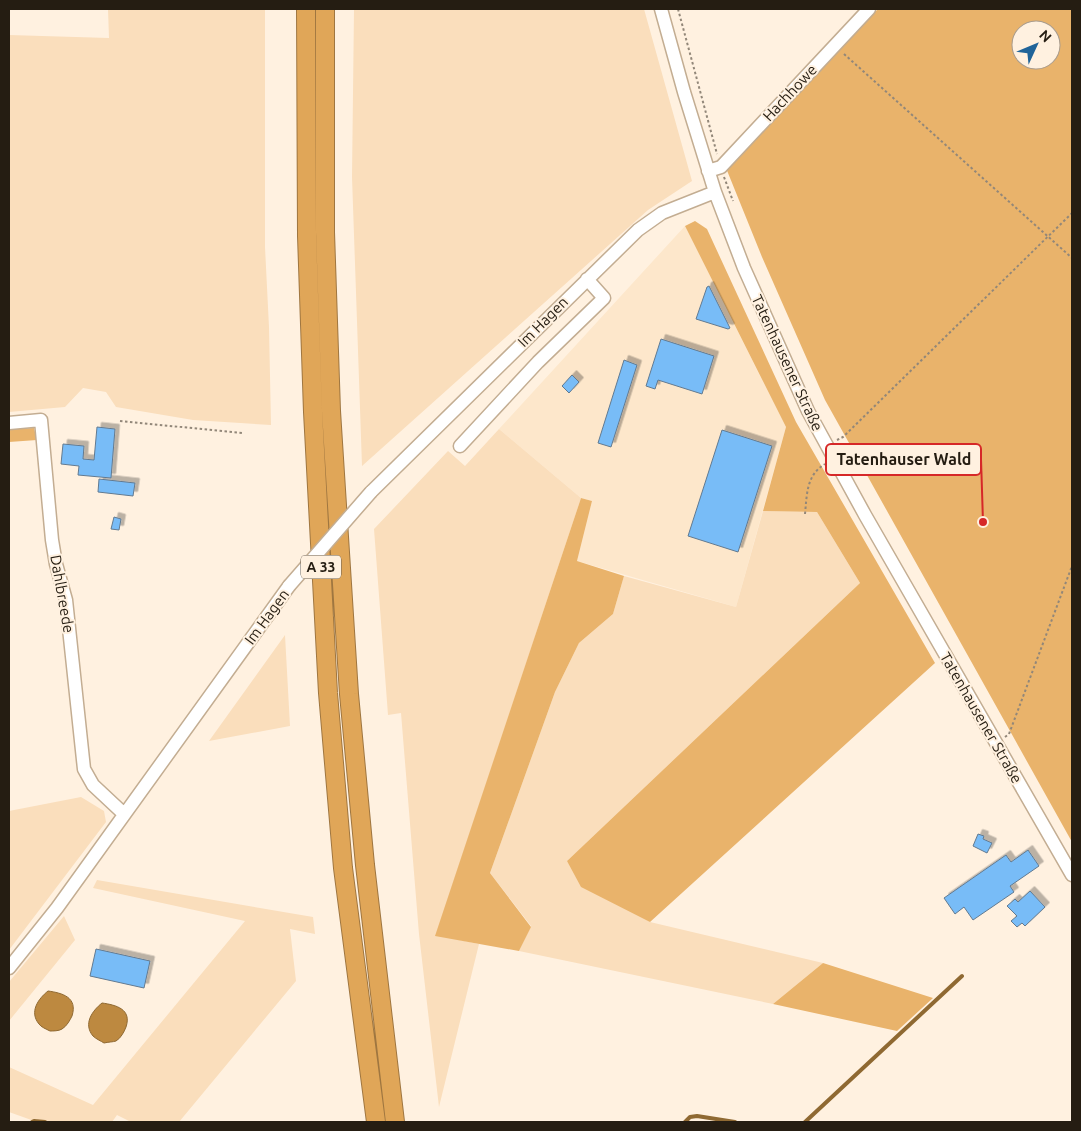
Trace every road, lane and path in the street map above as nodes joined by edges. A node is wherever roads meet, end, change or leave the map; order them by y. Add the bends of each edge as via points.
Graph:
1 (306, 9) edge
2 (325, 9) edge
3 (661, 9) edge
4 (678, 9) edge
5 (869, 9) edge
6 (835, 45) junction
7 (721, 167) junction
8 (708, 171) junction
9 (715, 192) junction
10 (733, 202) dead end
11 (1072, 213) edge
12 (1049, 236) junction
13 (1072, 258) edge
14 (586, 280) junction
15 (120, 421) dead end
16 (9, 423) edge
17 (242, 433) dead end
18 (844, 437) dead end
19 (460, 446) dead end
20 (833, 460) junction
21 (806, 514) dead end
22 (1072, 566) edge
23 (1009, 734) dead end
24 (124, 814) junction
25 (1072, 875) edge
26 (9, 968) edge
27 (376, 1122) edge
28 (396, 1122) edge

1 - 27 highway, A 33 via 312,412 328,693 343,868
2 - 28 highway, A 33 via 325,232 331,411 344,616 365,865
3 - 8 street, Tatenhausener Straße
4 - 7 path
5 - 6 street, Hachhowe
6 - 7 street, Hachhowe
6 - 12 path
7 - 8 street, Hachhowe
7 - 10 path
8 - 9 street, Tatenhausener Straße
9 - 14 street, Im Hagen via 662,214 638,230
9 - 20 street, Tatenhausener Straße via 744,268
11 - 12 path
12 - 13 path
12 - 18 path
14 - 19 street, Im Hagen via 604,298 538,362
14 - 24 street, Im Hagen, bridge via 371,492 289,586
15 - 17 path
16 - 24 street, Dahlbreede via 41,420 52,540 66,600 84,769 93,785
20 - 21 path via 812,475
20 - 25 street, Tatenhausener Straße
22 - 23 path
24 - 26 street, Im Hagen via 57,908

